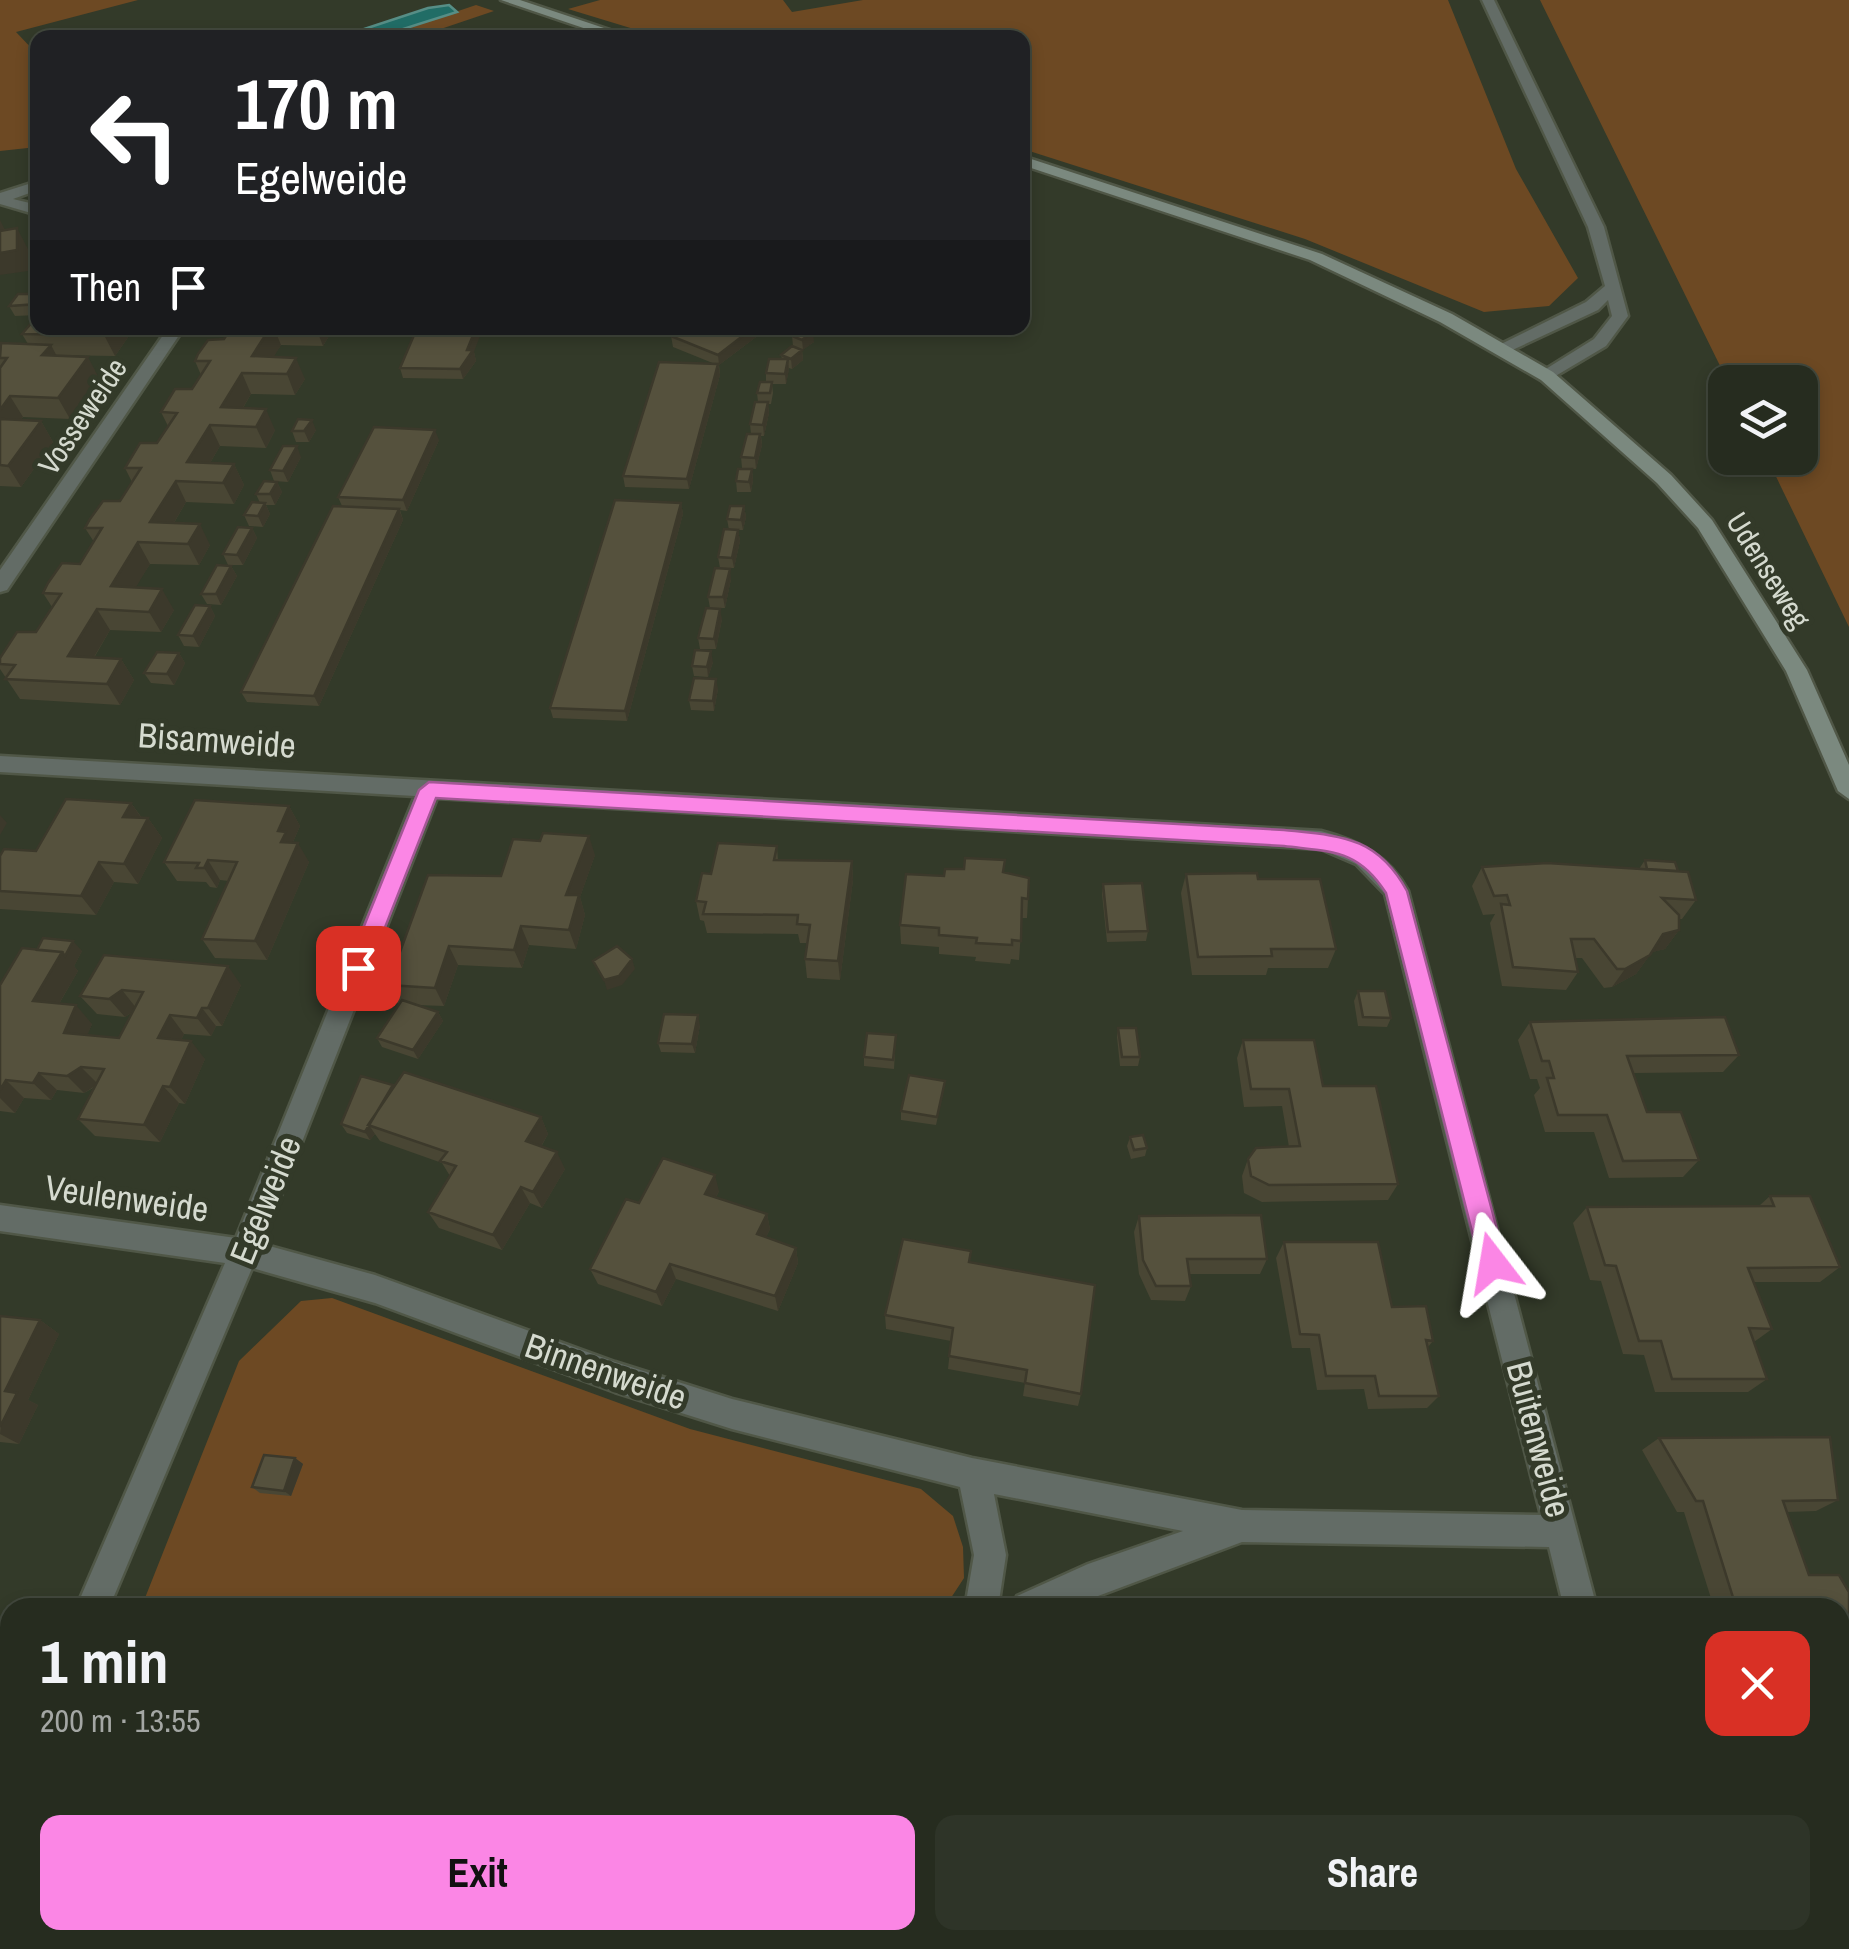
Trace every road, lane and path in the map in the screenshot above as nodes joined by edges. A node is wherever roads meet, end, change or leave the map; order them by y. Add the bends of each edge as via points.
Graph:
1 (1488, 0) edge
2 (513, 2) edge
3 (603, 30) edge
4 (1030, 163) edge
5 (30, 188) edge
6 (1, 198) edge
7 (30, 208) edge
8 (1613, 288) junction
9 (171, 335) edge
10 (1500, 348) junction
11 (1548, 376) junction
12 (0, 585) edge
13 (0, 764) edge
14 (429, 790) junction
15 (1849, 791) edge
16 (0, 1218) edge
17 (244, 1252) junction
18 (972, 1474) junction
19 (1242, 1526) junction
20 (1562, 1531) junction
21 (96, 1598) edge
22 (984, 1598) edge
23 (1050, 1598) edge
24 (1579, 1598) edge

1 - 8 street via 1596,227
2 - 3 main road
4 - 10 main road, Udenseweg via 1316,258
5 - 6 street
6 - 7 street
8 - 10 street via 1579,313
8 - 11 street via 1618,324
9 - 12 street, Vosseweide
10 - 11 main road, Udenseweg
11 - 15 main road, Udenseweg via 1706,524 1796,670
13 - 14 street, Bisamweide
14 - 17 street, Egelweide
14 - 20 street, Buitenweide via 1321,840 1362,852 1396,891
16 - 17 street, Veulenweide
17 - 18 street, Binnenweide via 376,1289 732,1414
17 - 21 street, Egelweide
18 - 19 street, Binnenweide
18 - 22 street via 990,1532 992,1569
19 - 20 street, Binnenweide
19 - 23 street, Binnenweide
20 - 24 street, Buitenweide

